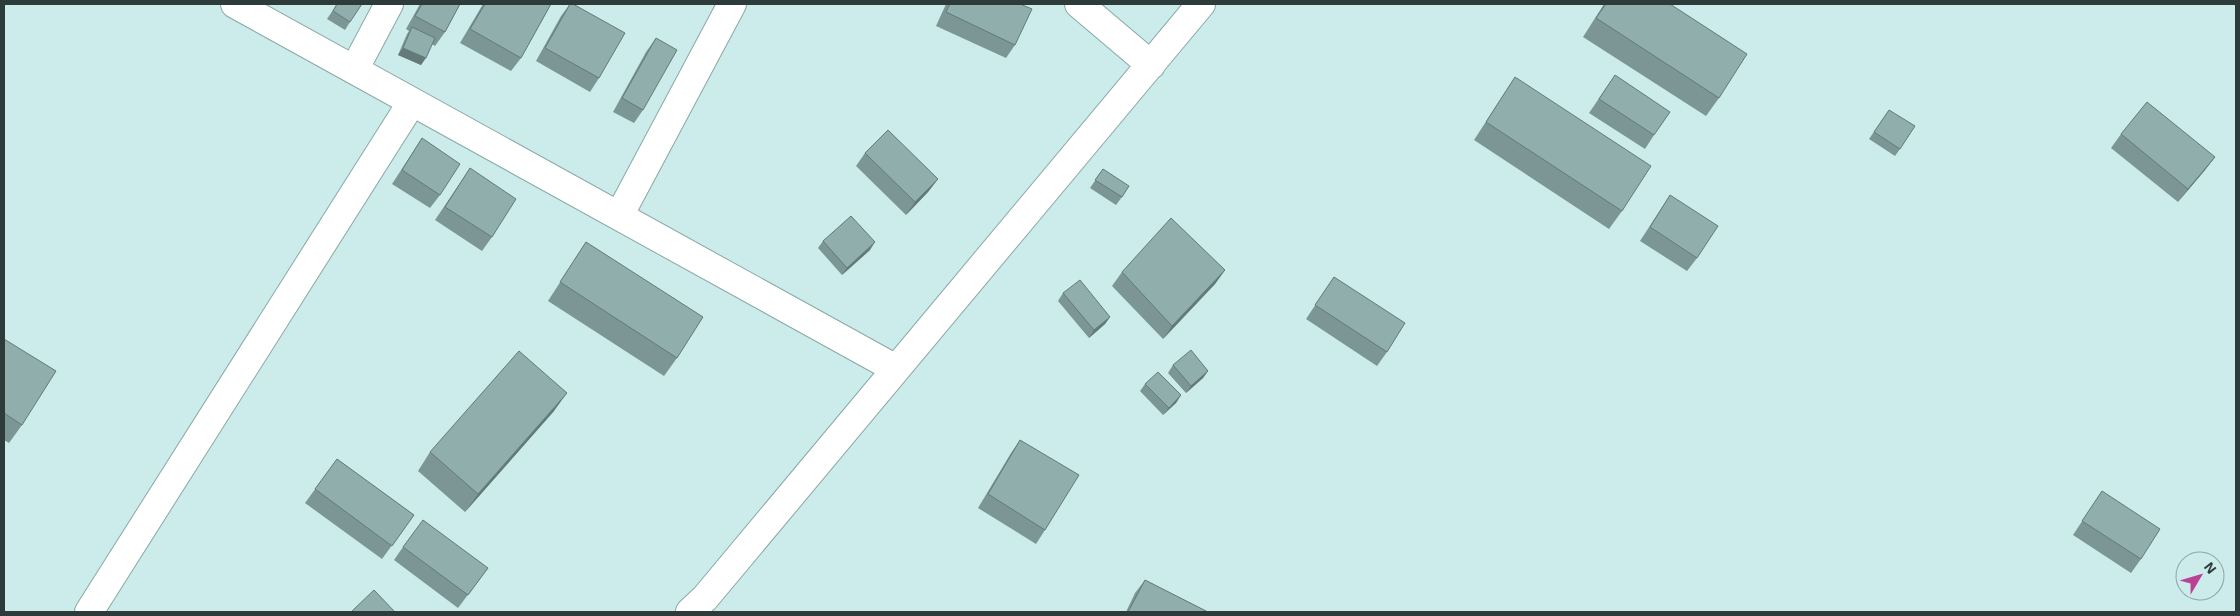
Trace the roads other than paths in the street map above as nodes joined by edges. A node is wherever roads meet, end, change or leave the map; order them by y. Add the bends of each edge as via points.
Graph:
1 (235, 4) edge
2 (389, 4) edge
3 (732, 4) edge
4 (1079, 4) edge
5 (1201, 4) edge
6 (1151, 65) junction
7 (354, 70) junction
8 (412, 102) junction
9 (619, 216) junction
10 (896, 369) junction
11 (702, 608) edge
12 (89, 612) edge

1 - 7 street
2 - 7 street
3 - 9 street
4 - 6 street
5 - 6 street
6 - 10 street
7 - 8 street
8 - 9 street
8 - 12 street
9 - 10 street
10 - 11 street

